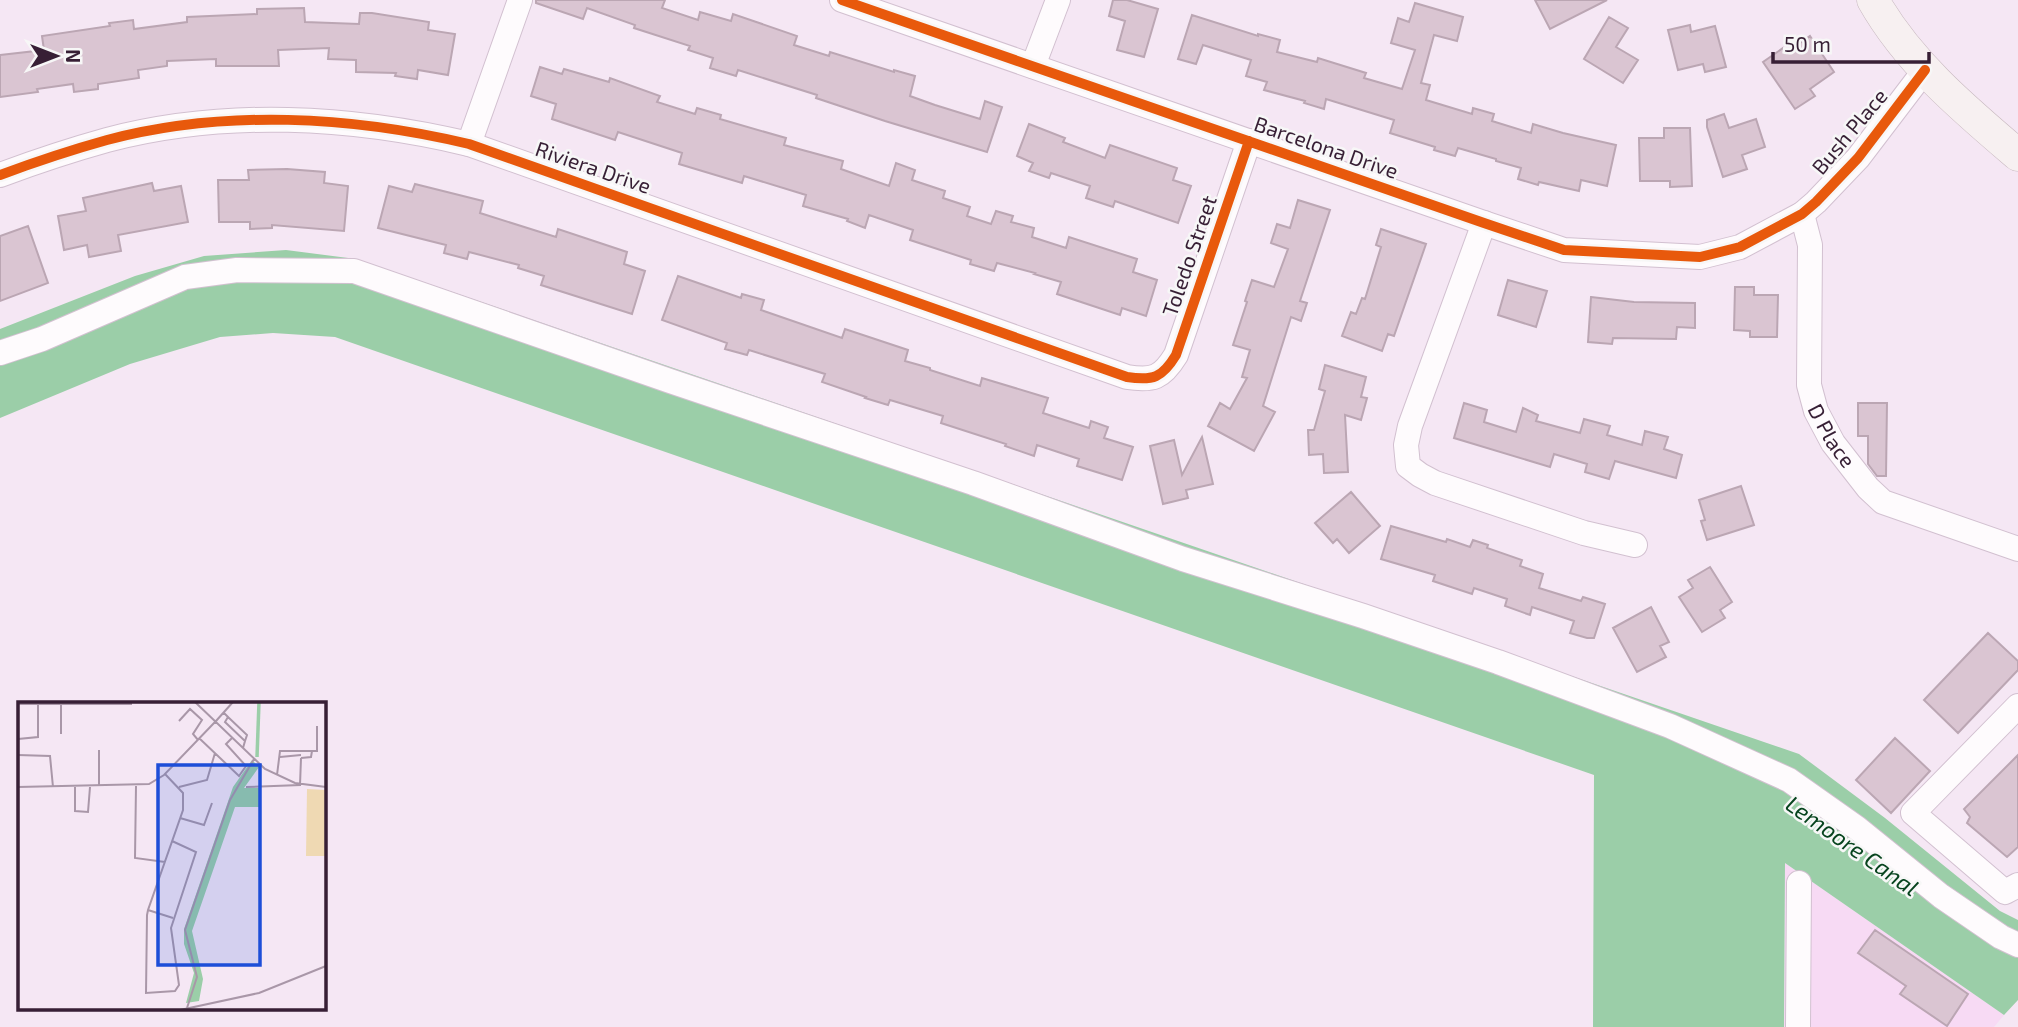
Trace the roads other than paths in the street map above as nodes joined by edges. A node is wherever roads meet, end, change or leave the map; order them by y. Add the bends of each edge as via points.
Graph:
1 (520, 0) edge
2 (842, 0) edge
3 (1058, 0) edge
4 (1873, 0) edge
5 (1033, 66) junction
6 (1925, 69) junction
7 (1249, 141) junction
8 (468, 144) junction
9 (2018, 155) edge
10 (0, 175) edge
11 (1802, 214) junction
12 (1483, 223) junction
13 (0, 353) edge
14 (1157, 377) joint
15 (1635, 545) dead end
16 (2018, 549) edge
17 (2018, 706) edge
18 (1800, 883) dead end
19 (2018, 885) edge
20 (2018, 945) edge
21 (1798, 1027) edge

1 - 8 street
2 - 5 street, Barcelona Drive
3 - 5 street
4 - 6 main road via 1888,26
5 - 7 street, Barcelona Drive
6 - 9 main road
6 - 11 street, Bush Place via 1858,158
7 - 12 street, Barcelona Drive
7 - 14 street, Toledo Street via 1176,355
8 - 10 street, Riviera Drive via 370,125 242,121 109,139
8 - 14 street, Riviera Drive via 1127,377
11 - 12 street, Barcelona Drive via 1740,247 1700,257 1564,250
11 - 16 street, D Place via 1810,245 1810,385 1816,411 1833,443 1882,502
12 - 15 street via 1410,426 1408,466 1447,487 1584,533
13 - 20 street via 186,277 237,270 354,271 1183,559 1498,662 1670,726 1789,780 1941,897
17 - 19 street via 1913,813 2005,892
18 - 21 street

